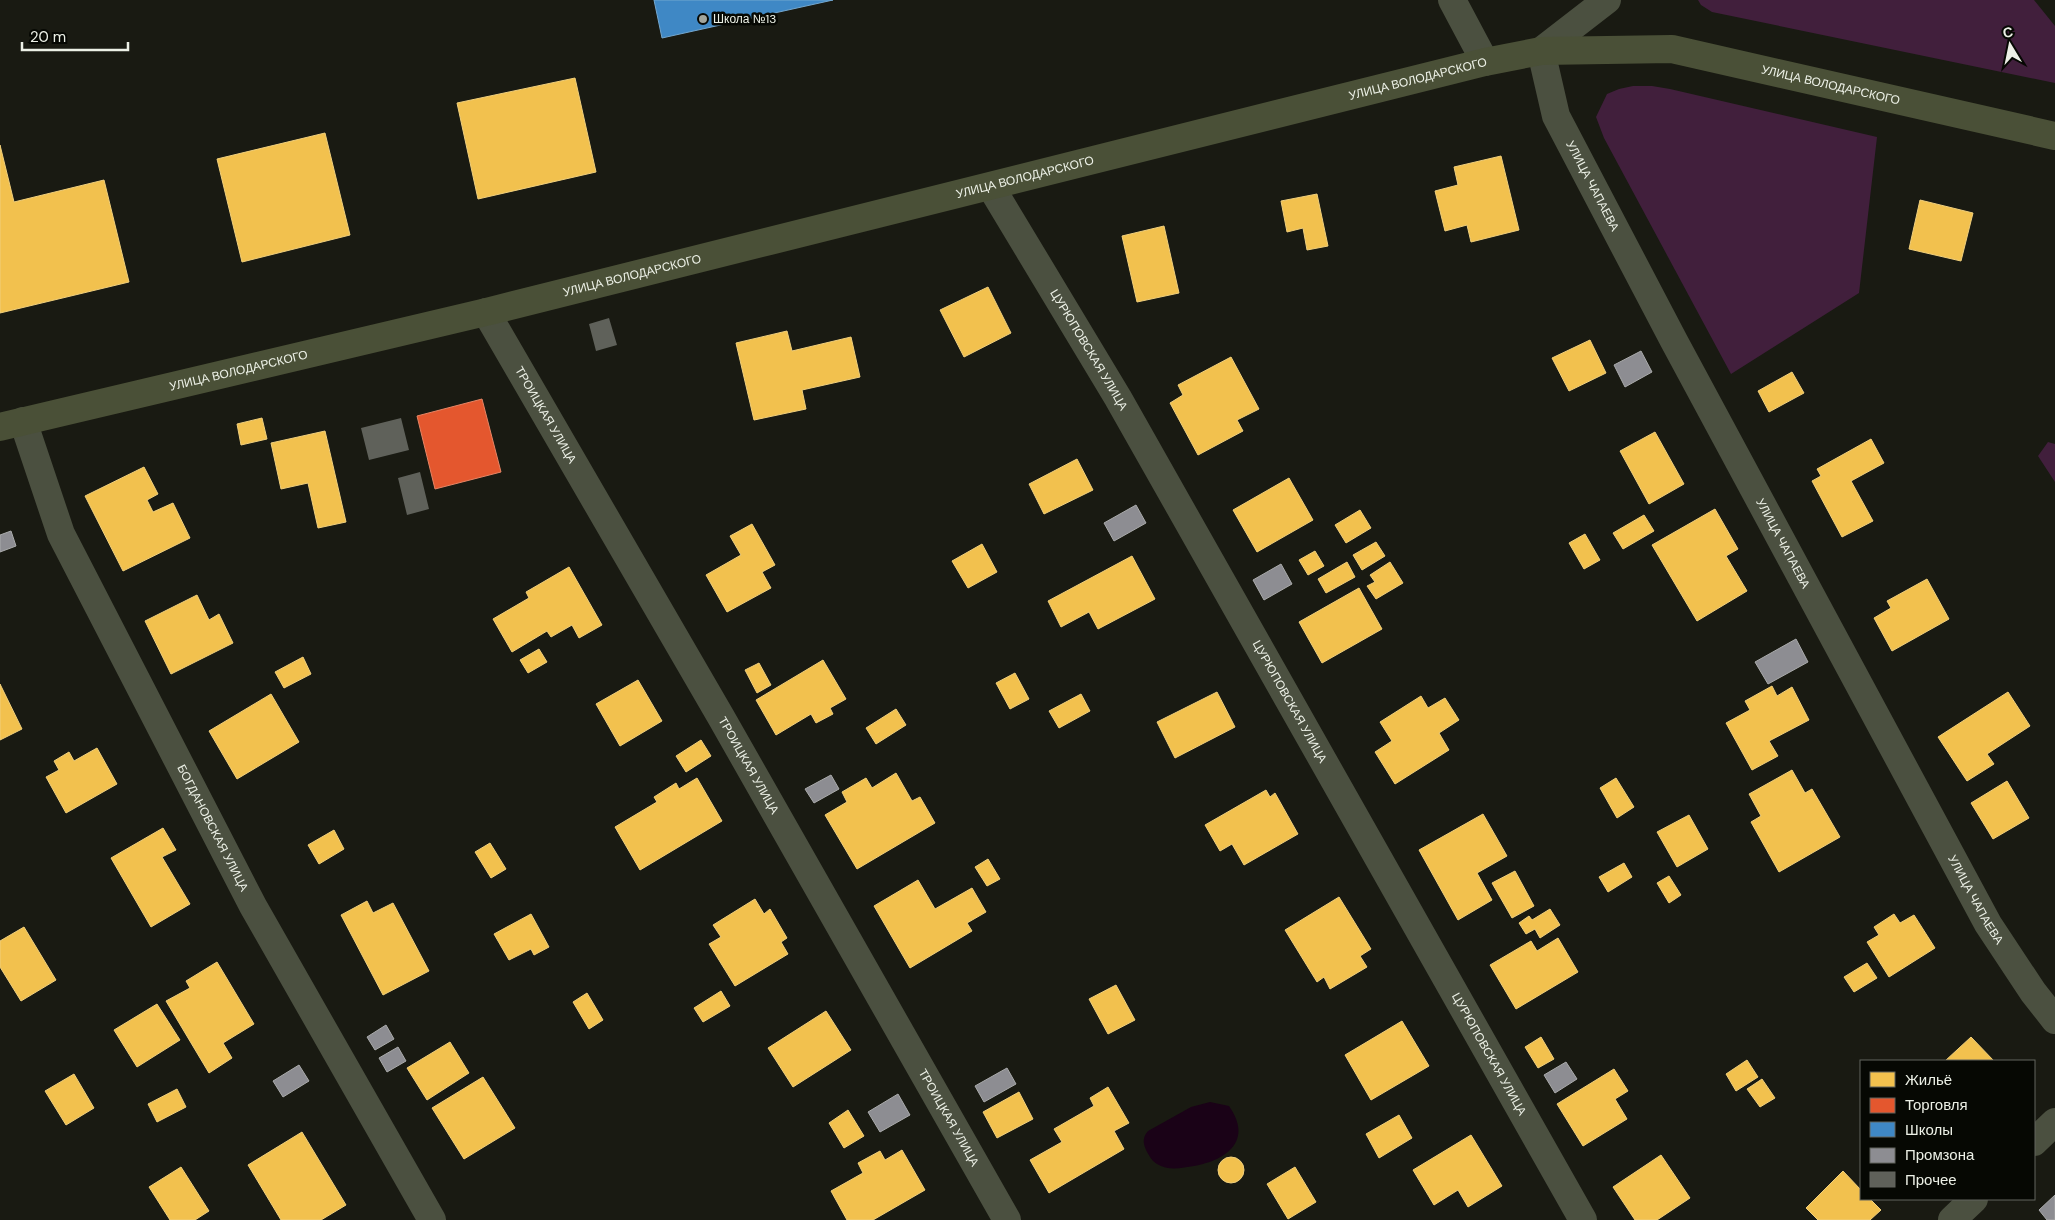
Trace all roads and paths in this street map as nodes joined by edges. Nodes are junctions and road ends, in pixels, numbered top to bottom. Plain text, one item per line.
1 (1452, 0) edge
2 (1607, 0) edge
3 (1541, 51) junction
4 (1485, 62) junction
5 (2055, 136) edge
6 (991, 187) junction
7 (486, 312) junction
8 (12, 424) edge
9 (2055, 1020) edge
10 (2055, 1122) edge
11 (2035, 1141) edge
12 (1973, 1200) edge
13 (432, 1220) edge
14 (1008, 1220) edge
15 (1583, 1220) edge
16 (1952, 1220) edge

1 - 4 street
2 - 3 street
3 - 4 main road, УЛИЦА ВОЛОДАРСКОГО
3 - 5 main road, УЛИЦА ВОЛОДАРСКОГО
3 - 9 street, УЛИЦА ЧАПАЕВА
4 - 6 main road, УЛИЦА ВОЛОДАРСКОГО
6 - 7 main road, УЛИЦА ВОЛОДАРСКОГО
6 - 15 street, ЦУРЮПОВСКАЯ УЛИЦА
7 - 8 main road, УЛИЦА ВОЛОДАРСКОГО
7 - 14 street, ТРОИЦКАЯ УЛИЦА
8 - 13 street, БОГДАНОВСКАЯ УЛИЦА
10 - 11 street
12 - 16 street

